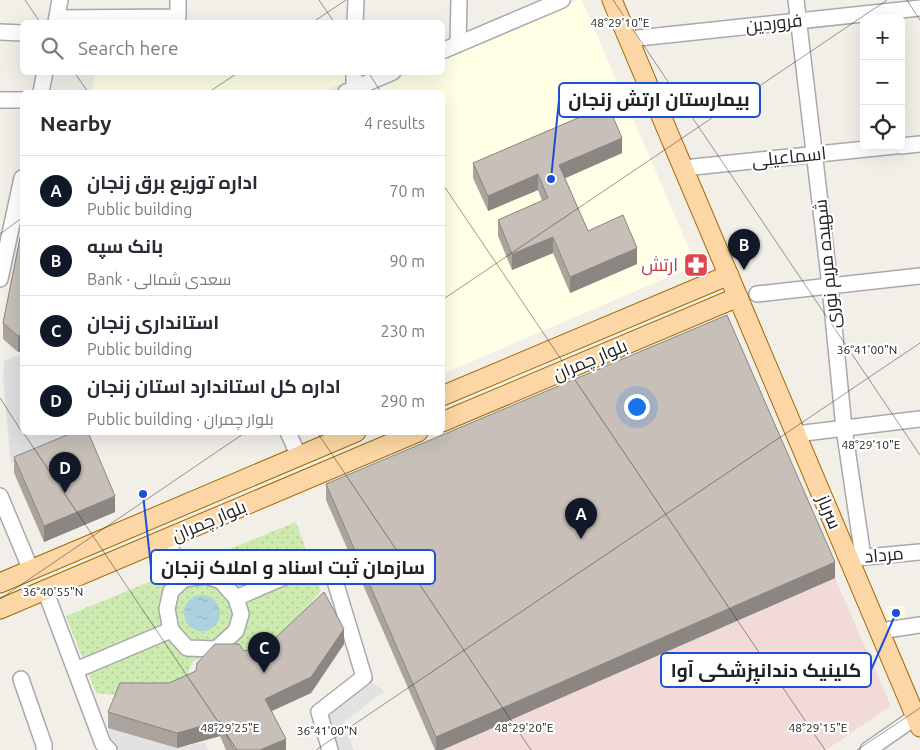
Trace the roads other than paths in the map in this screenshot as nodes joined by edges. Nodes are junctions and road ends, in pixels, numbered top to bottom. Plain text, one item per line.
1 (60, 0) edge
2 (178, 0) edge
3 (356, 0) edge
4 (459, 0) edge
5 (562, 0) edge
6 (612, 0) edge
7 (796, 0) edge
8 (920, 8) edge
9 (56, 20) edge
10 (356, 20) edge
11 (799, 21) junction
12 (0, 32) edge
13 (20, 33) edge
14 (629, 39) junction
15 (458, 44) junction
16 (445, 50) edge
17 (44, 75) edge
18 (353, 75) edge
19 (386, 75) edge
20 (41, 90) edge
21 (350, 90) edge
22 (352, 90) edge
23 (0, 100) edge
24 (20, 100) edge
25 (920, 144) edge
26 (905, 146) edge
27 (860, 150) edge
28 (815, 154) junction
29 (684, 168) junction
30 (20, 196) edge
31 (16, 233) edge
32 (729, 275) junction
33 (920, 276) edge
34 (0, 279) edge
35 (830, 286) junction
36 (685, 294) junction
37 (748, 296) junction
38 (689, 318) junction
39 (445, 395) edge
40 (920, 419) edge
41 (445, 421) edge
42 (844, 428) junction
43 (796, 434) junction
44 (289, 435) edge
45 (349, 435) edge
46 (411, 435) edge
47 (299, 456) junction
48 (308, 479) junction
49 (0, 496) edge
50 (167, 539) junction
51 (920, 552) edge
52 (856, 558) junction
53 (30, 570) junction
54 (184, 579) junction
55 (0, 583) edge
56 (45, 590) junction
57 (236, 598) junction
58 (0, 609) edge
59 (920, 625) edge
60 (171, 630) junction
61 (880, 631) junction
62 (76, 670) junction
63 (21, 680) dead end
64 (919, 719) edge
65 (44, 750) edge
66 (109, 750) edge
67 (330, 750) edge
68 (868, 750) edge

1 - 9 street
2 - 9 street
3 - 10 street
4 - 15 street
5 - 15 street
6 - 14 main road, سرباز
7 - 11 street, شهیده مریم نوری
8 - 11 street, فروردین
11 - 14 street, فروردین
11 - 28 street, شهیده مریم نوری
12 - 13 street
14 - 29 main road, سرباز
15 - 16 street
17 - 20 street
18 - 21 street
19 - 22 street
23 - 24 street
25 - 26 street
27 - 28 street, اسماعیلی
28 - 29 street, اسماعیلی
28 - 35 street, شهیده مریم نوری
29 - 32 main road, سرباز
30 - 31 street
31 - 34 street
32 - 36 main road, بلوار چمران
32 - 37 main road, سرباز
33 - 35 street
35 - 37 street
35 - 42 street, شهیده مریم نوری
36 - 38 main road
36 - 39 main road, بلوار چمران
37 - 38 main road, بلوار چمران
37 - 43 main road, سرباز
38 - 41 main road, بلوار چمران
40 - 42 street
42 - 43 street
42 - 52 street, شهیده مریم نوری
43 - 52 main road, سرباز
44 - 47 street
45 - 47 main road, بلوار چمران
46 - 48 main road, بلوار چمران
47 - 48 main road
47 - 53 main road, بلوار چمران
48 - 50 main road, بلوار چمران
49 - 53 street
50 - 54 street
50 - 56 main road, بلوار چمران
51 - 52 street, مرداد
52 - 61 main road, سرباز
53 - 55 main road, بلوار چمران
54 - 57 street
54 - 60 street
56 - 58 main road, بلوار چمران
56 - 62 street
57 - 60 street
57 - 67 street
59 - 61 street
60 - 62 street
61 - 64 main road, سرباز
62 - 66 street
63 - 65 street
64 - 68 street

